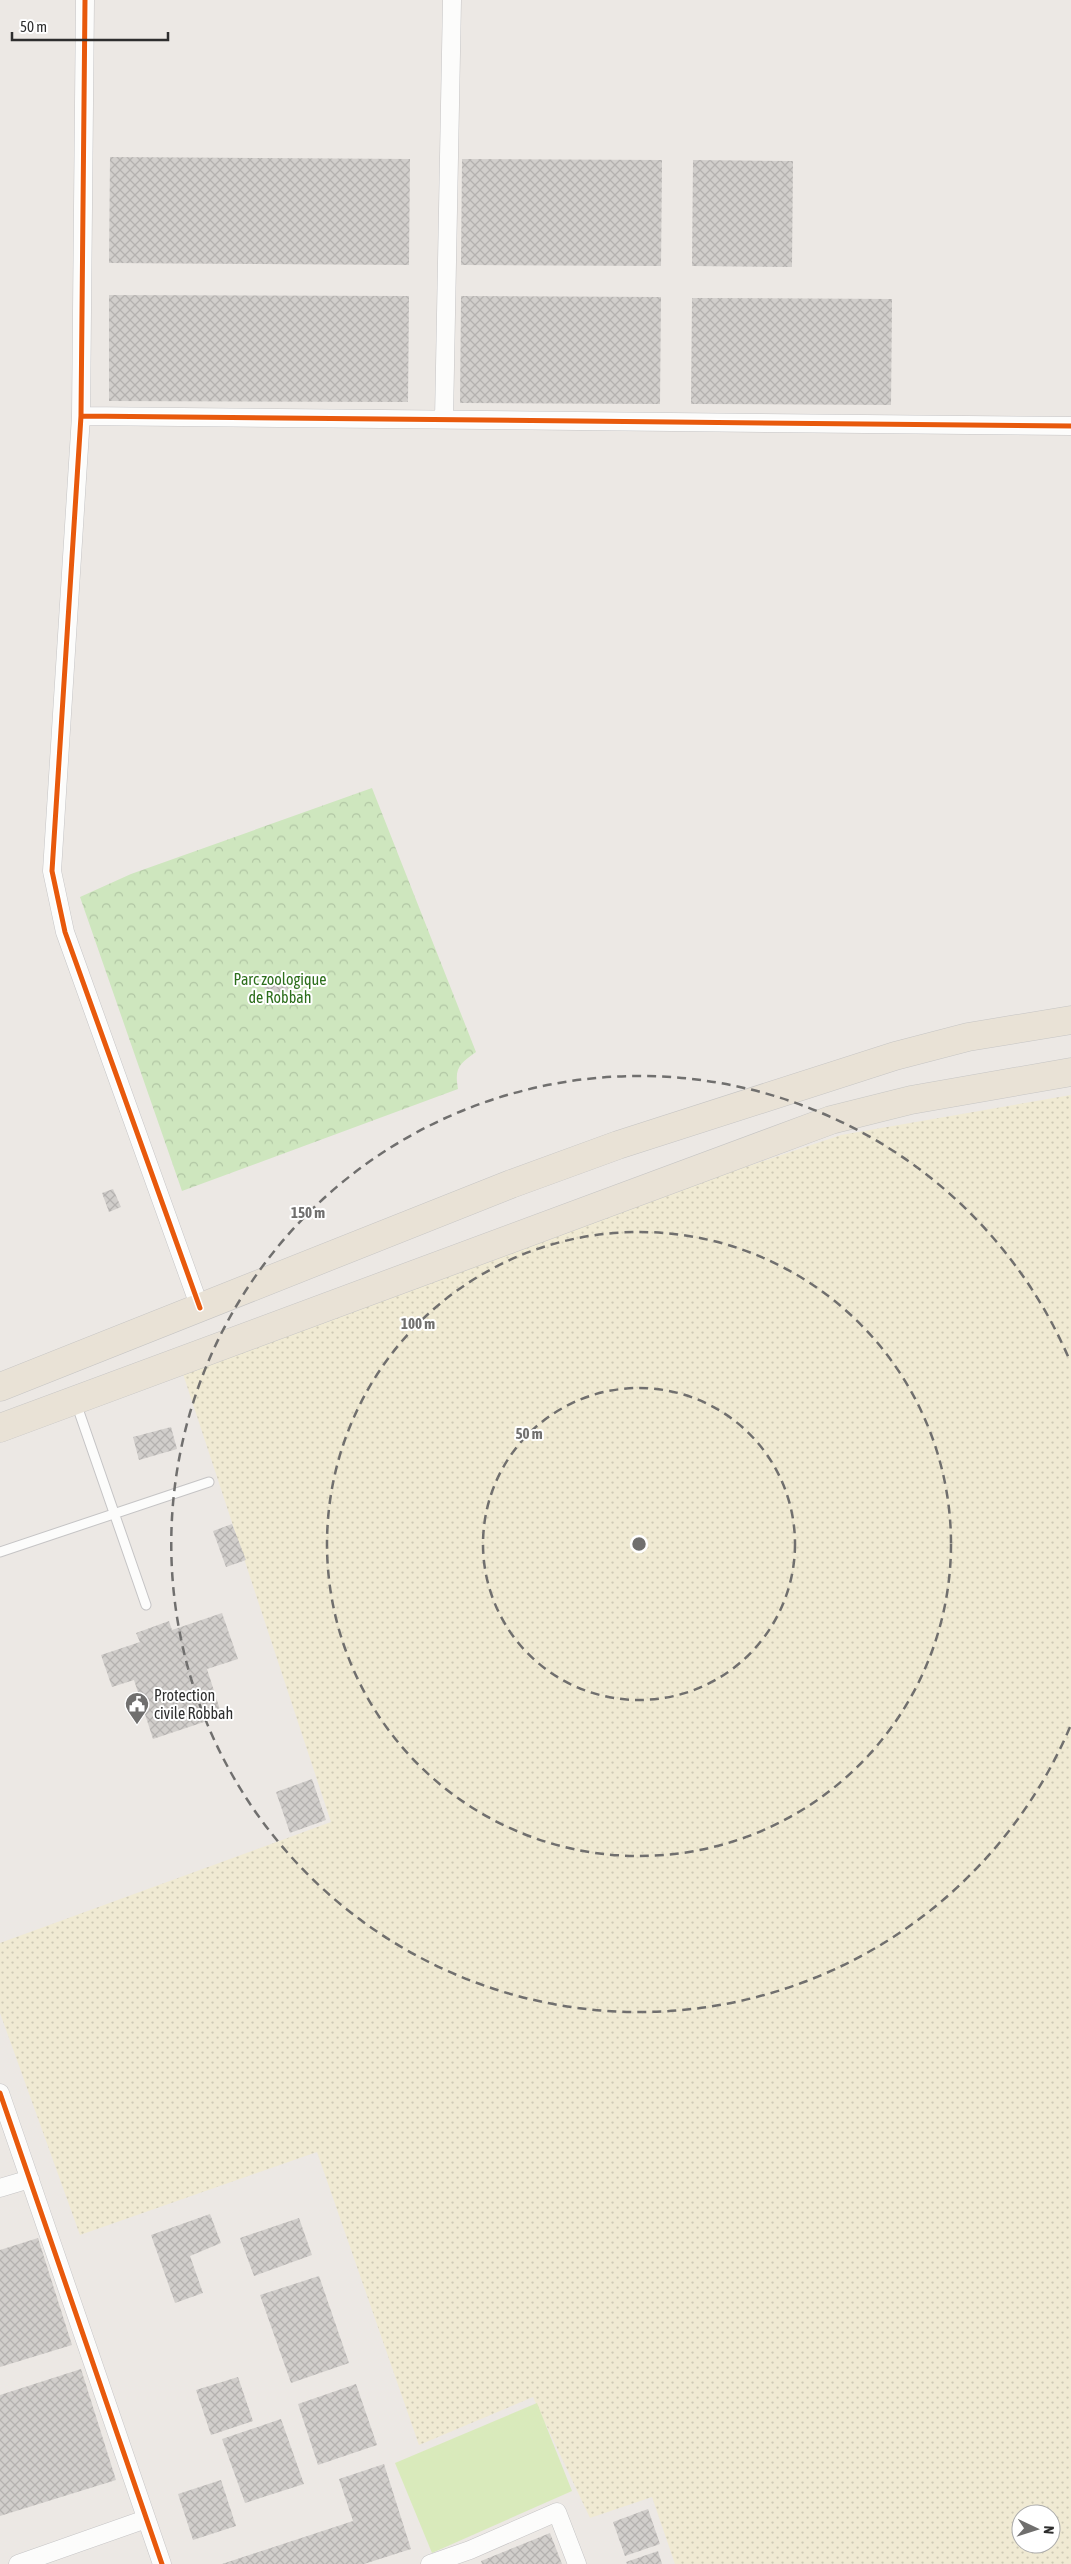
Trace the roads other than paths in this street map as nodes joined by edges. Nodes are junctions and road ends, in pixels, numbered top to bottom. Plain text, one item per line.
1 (85, 0) edge
2 (452, 0) edge
3 (82, 416) junction
4 (444, 419) junction
5 (1071, 426) edge
6 (1071, 1020) edge
7 (1071, 1072) edge
8 (200, 1308) junction
9 (0, 1387) edge
10 (75, 1400) junction
11 (0, 1428) edge
12 (209, 1482) dead end
13 (114, 1513) junction
14 (0, 1552) edge
15 (146, 1605) dead end
16 (0, 2093) edge
17 (30, 2179) junction
18 (0, 2188) edge
19 (146, 2519) junction
20 (472, 2557) edge
21 (18, 2564) edge
22 (162, 2564) edge
23 (430, 2564) edge
24 (577, 2564) edge

1 - 3 street
2 - 4 street
3 - 4 street
3 - 8 street
4 - 5 street
6 - 8 highway
7 - 10 highway
8 - 9 highway
10 - 11 highway
10 - 13 lane
12 - 13 lane
13 - 14 lane
13 - 15 lane
16 - 17 street
17 - 18 street
17 - 19 street
19 - 21 street
19 - 22 street
20 - 23 street
20 - 24 street

